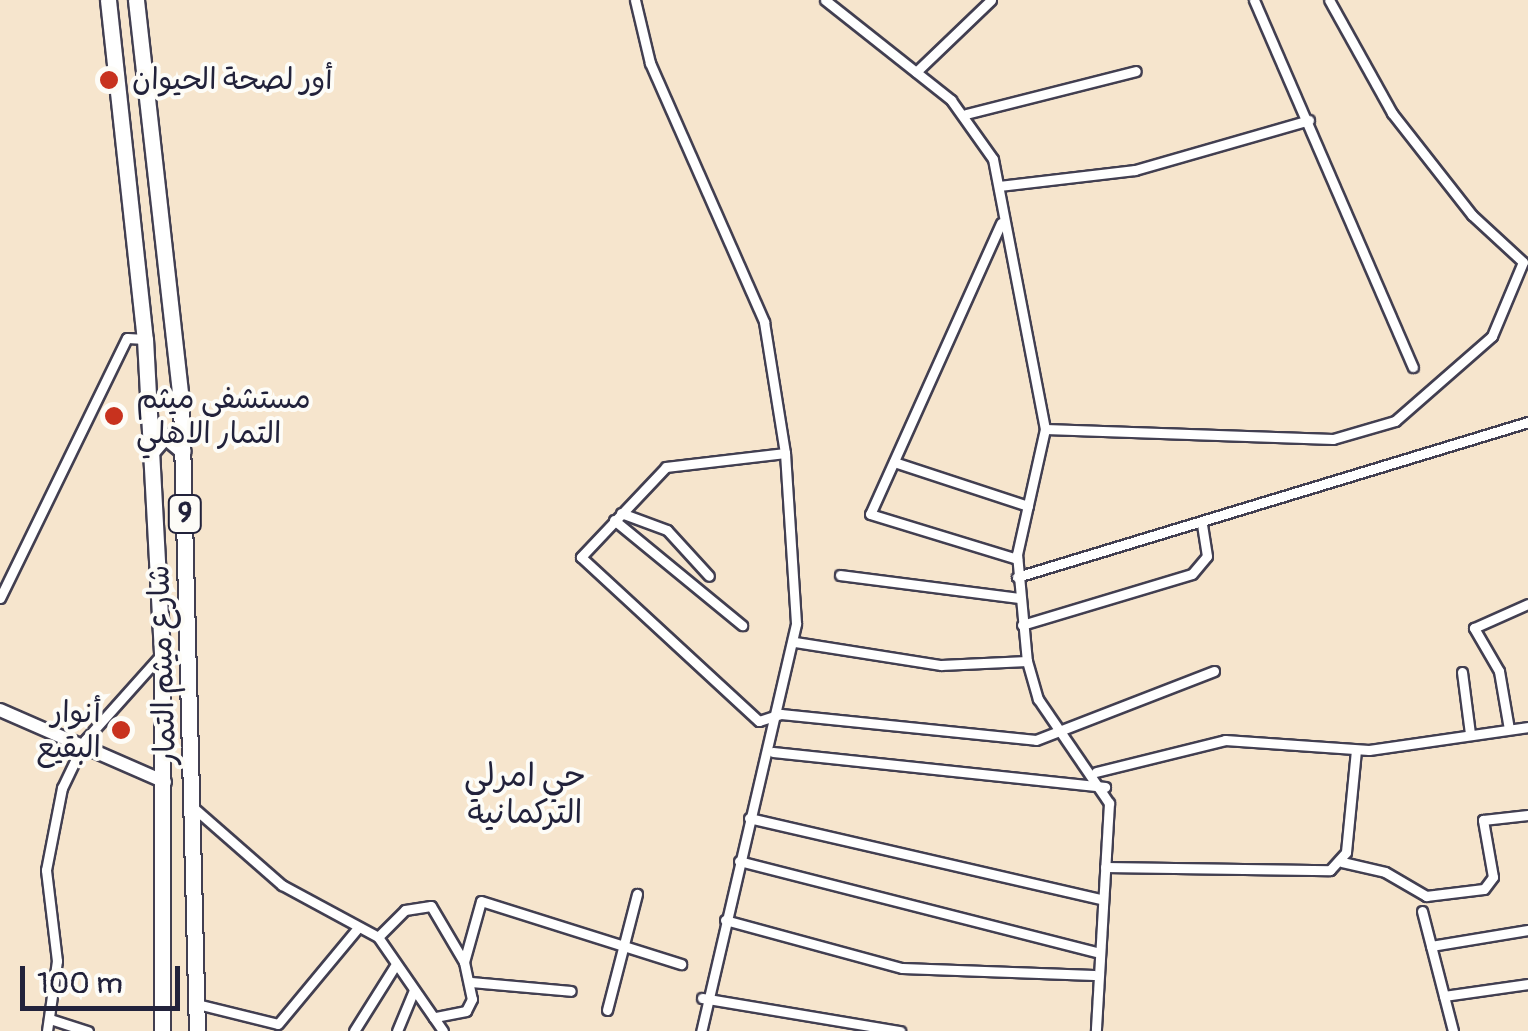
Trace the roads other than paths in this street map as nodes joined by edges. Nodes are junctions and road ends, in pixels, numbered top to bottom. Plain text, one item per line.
1 (108, 0) edge
2 (136, 0) edge
3 (635, 0) edge
4 (826, 0) edge
5 (991, 0) edge
6 (1254, 0) edge
7 (1329, 0) edge
8 (916, 72) junction
9 (1136, 72) dead end
10 (966, 114) junction
11 (1309, 120) junction
12 (999, 186) junction
13 (1003, 220) junction
14 (145, 339) junction
15 (1413, 368) dead end
16 (181, 400) junction
17 (147, 402) junction
18 (1528, 422) edge
19 (1045, 429) junction
20 (183, 452) junction
21 (785, 453) junction
22 (150, 455) junction
23 (894, 462) junction
24 (1028, 506) junction
25 (618, 516) junction
26 (1202, 526) junction
27 (1017, 559) junction
28 (840, 575) dead end
29 (709, 576) dead end
30 (1017, 577) junction
31 (0, 598) edge
32 (1019, 598) junction
33 (1528, 604) edge
34 (742, 625) dead end
35 (1022, 625) junction
36 (795, 642) junction
37 (162, 654) junction
38 (1027, 661) junction
39 (1214, 670) dead end
40 (1462, 672) dead end
41 (0, 710) edge
42 (781, 714) junction
43 (1528, 727) edge
44 (1509, 729) junction
45 (1062, 734) junction
46 (1470, 734) junction
47 (85, 740) junction
48 (1356, 750) junction
49 (773, 752) junction
50 (1096, 772) junction
51 (165, 782) junction
52 (1104, 786) junction
53 (194, 808) junction
54 (1528, 815) edge
55 (749, 818) junction
56 (739, 861) junction
57 (1342, 862) junction
58 (166, 864) junction
59 (1105, 867) junction
60 (194, 868) junction
61 (636, 894) dead end
62 (1100, 899) junction
63 (167, 906) junction
64 (196, 906) junction
65 (1422, 911) dead end
66 (725, 920) junction
67 (356, 929) junction
68 (1528, 930) edge
69 (378, 937) junction
70 (618, 944) junction
71 (1431, 946) junction
72 (1096, 952) junction
73 (464, 962) junction
74 (396, 964) junction
75 (681, 964) dead end
76 (1094, 975) junction
77 (471, 982) junction
78 (1528, 984) edge
79 (414, 990) junction
80 (572, 992) dead end
81 (1444, 996) junction
82 (702, 998) junction
83 (197, 1004) junction
84 (607, 1010) dead end
85 (434, 1018) junction
86 (50, 1019) junction
87 (48, 1031) edge
88 (88, 1031) edge
89 (162, 1031) edge
90 (196, 1031) edge
91 (354, 1031) edge
92 (397, 1031) edge
93 (443, 1031) edge
94 (701, 1031) edge
95 (900, 1031) edge
96 (1096, 1031) edge
97 (1453, 1031) edge

1 - 14 highway, شارع ميثم التمار / 9
2 - 16 highway, شارع ميثم التمار / 9
3 - 21 street
4 - 8 street
5 - 8 street
6 - 11 street
7 - 19 street
8 - 10 street
9 - 10 street
10 - 12 street
11 - 12 street
11 - 15 street
12 - 13 street
13 - 19 street
13 - 23 street
14 - 17 highway, شارع ميثم التمار / 9
14 - 31 street
16 - 17 highway
16 - 20 highway, شارع ميثم التمار / 9
17 - 22 highway, شارع ميثم التمار / 9
18 - 26 street
19 - 24 street
20 - 22 highway
20 - 53 highway, شارع ميثم التمار / 9
21 - 25 street
21 - 36 street
22 - 37 highway, شارع ميثم التمار / 9
23 - 24 street
23 - 27 street
24 - 27 street
25 - 29 street
25 - 34 street
25 - 42 street
26 - 30 street
26 - 35 street
27 - 30 street
28 - 32 street
30 - 32 street
32 - 35 street
33 - 44 street
35 - 38 street
36 - 38 street
36 - 42 street
37 - 47 street
37 - 51 highway, شارع ميثم التمار / 9
38 - 45 street
39 - 45 street
40 - 46 street
41 - 47 street
42 - 45 street
42 - 49 street
43 - 44 street
44 - 46 street
45 - 50 street
46 - 48 street
47 - 51 street
47 - 86 street
48 - 50 street
48 - 57 street
49 - 52 street
49 - 55 street
50 - 52 street
51 - 58 highway, شارع ميثم التمار / 9
52 - 59 street
53 - 60 highway, شارع ميثم التمار / 9
53 - 67 street
54 - 57 street
55 - 56 street
55 - 62 street
56 - 66 street
56 - 72 street
57 - 59 street
58 - 60 highway
58 - 63 highway, شارع ميثم التمار / 9
59 - 62 street
60 - 64 highway, شارع ميثم التمار / 9
61 - 70 street
62 - 72 street
63 - 64 highway
63 - 89 highway, شارع ميثم التمار / 9
64 - 83 highway, شارع ميثم التمار / 9
65 - 71 street
66 - 76 street
66 - 82 street
67 - 69 street
67 - 83 street
68 - 71 street
69 - 73 street
69 - 74 street
70 - 73 street
70 - 75 street
70 - 84 street
71 - 81 street
72 - 76 street
73 - 77 street
74 - 79 street
74 - 91 street
76 - 96 street
77 - 80 street
77 - 85 street
78 - 81 street
79 - 85 street
79 - 92 street
81 - 97 street
82 - 94 street
82 - 95 street
83 - 90 highway, شارع ميثم التمار / 9
85 - 93 street
86 - 87 street
86 - 88 street

